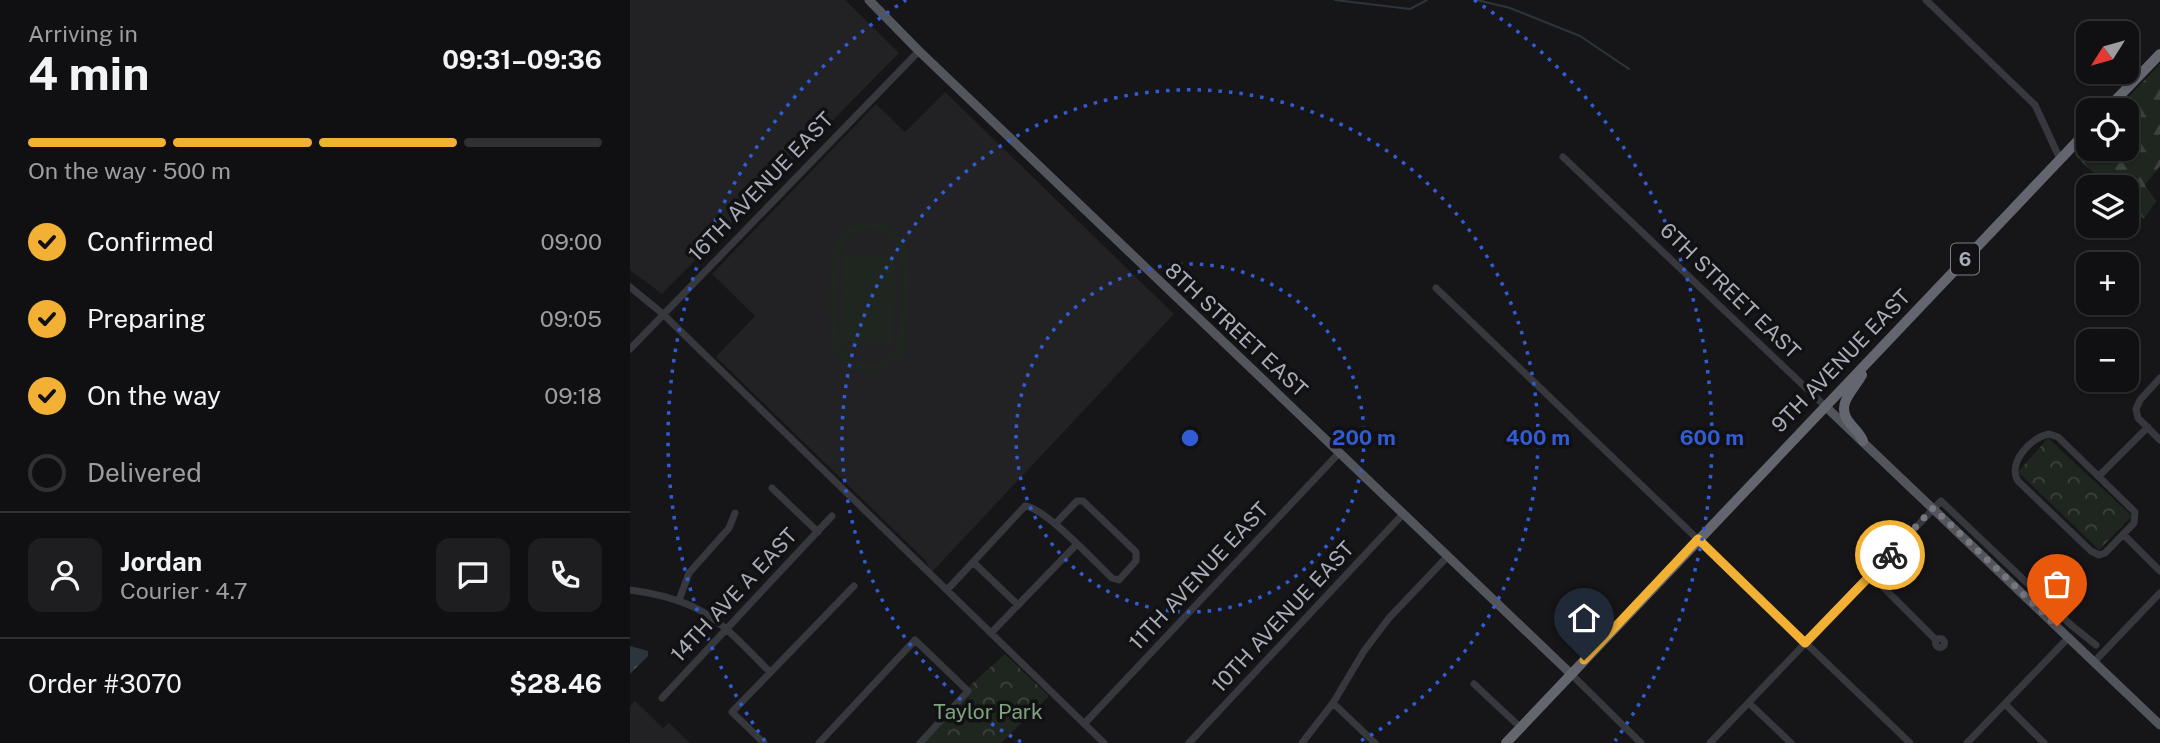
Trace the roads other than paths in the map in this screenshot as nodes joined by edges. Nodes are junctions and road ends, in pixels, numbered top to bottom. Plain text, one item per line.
1 (869, 0) edge
2 (1926, 0) edge
3 (919, 51) junction
4 (2160, 54) edge
5 (2118, 98) edge
6 (2076, 142) edge
7 (1563, 157) dead end
8 (2060, 159) junction
9 (630, 287) edge
10 (1436, 288) dead end
11 (663, 314) junction
12 (630, 349) edge
13 (1870, 360) junction
14 (2160, 378) edge
15 (1825, 406) junction
16 (2148, 427) junction
17 (2160, 440) edge
18 (1863, 441) junction
19 (1340, 452) junction
20 (2099, 476) junction
21 (772, 488) dead end
22 (1933, 508) junction
23 (735, 513) dead end
24 (1403, 514) junction
25 (832, 516) dead end
26 (1055, 524) junction
27 (818, 532) junction
28 (2124, 535) junction
29 (1698, 539) junction
30 (1076, 545) junction
31 (1447, 557) junction
32 (973, 562) junction
33 (2160, 570) edge
34 (1871, 575) junction
35 (854, 586) dead end
36 (630, 590) edge
37 (947, 590) junction
38 (2160, 593) edge
39 (679, 600) junction
40 (1017, 604) junction
41 (727, 630) junction
42 (991, 633) junction
43 (2069, 638) junction
44 (1936, 640) dead end
45 (1805, 643) junction
46 (2096, 645) dead end
47 (2094, 662) junction
48 (769, 672) junction
49 (1571, 674) junction
50 (1475, 684) dead end
51 (662, 698) dead end
52 (1333, 703) junction
53 (1749, 703) junction
54 (2005, 704) junction
55 (1084, 724) junction
56 (2160, 725) edge
57 (1520, 727) junction
58 (764, 743) edge
59 (819, 743) edge
60 (920, 743) edge
61 (1104, 743) edge
62 (1189, 743) edge
63 (1302, 743) edge
64 (1375, 743) edge
65 (1506, 743) edge
66 (1641, 743) edge
67 (1710, 743) edge
68 (1791, 743) edge
69 (1910, 743) edge
70 (1967, 743) edge
71 (2044, 743) edge

1 - 3 main road, 8TH STREET EAST
2 - 8 street
3 - 11 street, 16TH AVENUE EAST
3 - 19 main road, 8TH STREET EAST
4 - 5 highway
6 - 8 highway, 6
7 - 15 street, 6TH STREET EAST
8 - 13 highway, 9TH AVENUE EAST / 6
9 - 11 street
10 - 29 street
11 - 12 street, 16TH AVENUE EAST
11 - 37 street
13 - 15 highway, 9TH AVENUE EAST / 6
13 - 18 highway
14 - 16 street
15 - 18 main road, 6TH STREET EAST
15 - 29 highway, 9TH AVENUE EAST / 6
16 - 17 street
16 - 20 street
18 - 22 main road, 6TH STREET EAST
19 - 24 main road, 8TH STREET EAST
19 - 55 street, 11TH AVENUE EAST
20 - 28 street
20 - 28 street
21 - 27 street
22 - 34 street
22 - 43 main road, 6TH STREET EAST
22 - 46 street, 6TH STREET EAST
23 - 39 street
24 - 31 main road, 8TH STREET EAST
24 - 62 street, 10TH AVENUE EAST
25 - 27 street, 14TH AVE A EAST
26 - 30 street
26 - 30 street
26 - 32 street
27 - 41 street, 14TH AVE A EAST
28 - 33 street
29 - 45 street
29 - 49 highway, 9TH AVENUE EAST / 6
30 - 40 street
31 - 49 main road, 8TH STREET EAST
31 - 52 street
32 - 37 street
32 - 40 street
34 - 44 street
34 - 45 street
35 - 48 street
36 - 39 street
37 - 42 street
38 - 47 street
39 - 41 street
40 - 42 street
41 - 48 street
41 - 51 street, 14TH AVE A EAST
42 - 55 street
43 - 47 main road, 6TH STREET EAST
43 - 54 street
45 - 53 street
45 - 69 street
47 - 56 main road, 6TH STREET EAST
48 - 58 street
49 - 57 highway, 9TH AVENUE EAST / 6
49 - 66 street, 8TH STREET EAST
50 - 57 street
52 - 63 street
52 - 64 street
53 - 67 street
53 - 68 street
54 - 70 street
54 - 71 street
55 - 61 street
57 - 65 highway, 9TH AVENUE EAST / 6
59 - 60 street

